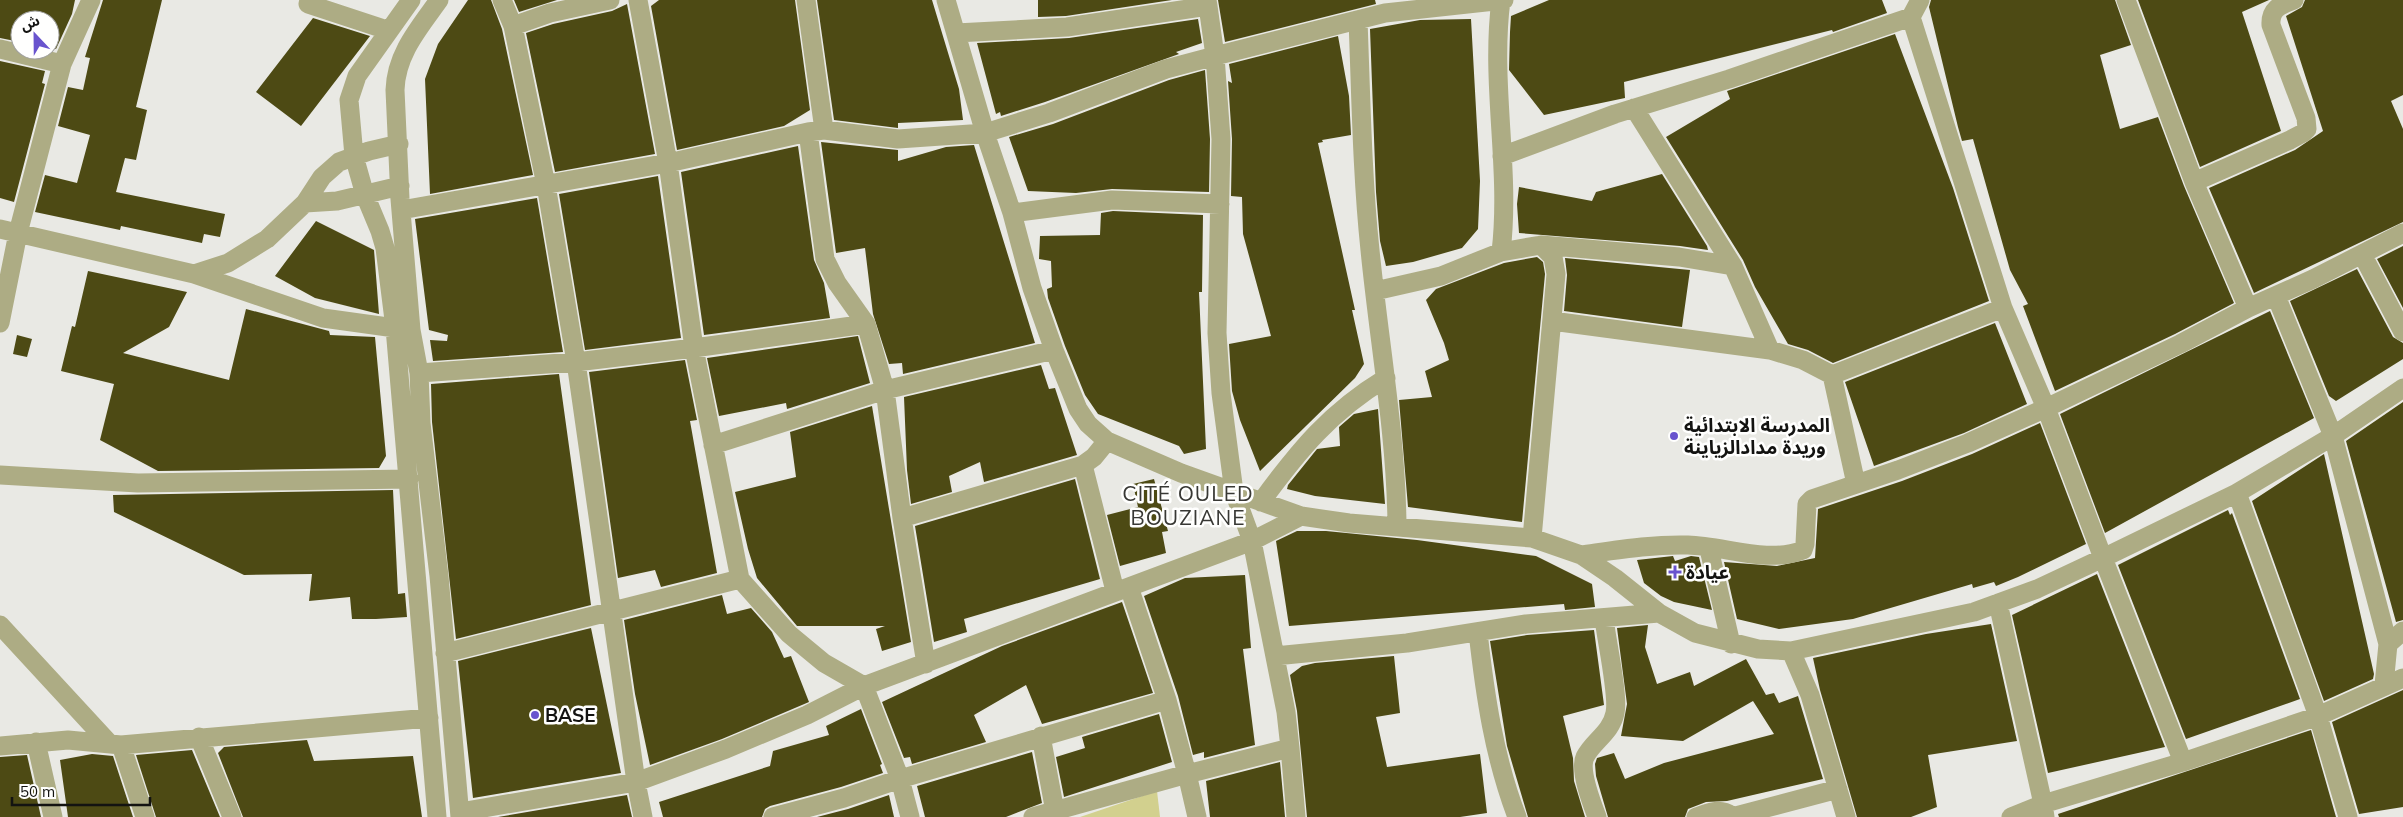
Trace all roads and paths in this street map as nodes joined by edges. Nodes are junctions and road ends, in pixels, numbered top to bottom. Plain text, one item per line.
1 (91, 0) edge
2 (411, 0) edge
3 (439, 0) edge
4 (502, 0) edge
5 (610, 0) edge
6 (638, 0) edge
7 (806, 0) edge
8 (946, 0) edge
9 (1920, 0) edge
10 (2126, 0) edge
11 (2294, 0) edge
12 (303, 1) edge
13 (1502, 1) edge
14 (1208, 3) edge
15 (1384, 7) edge
16 (1911, 17) junction
17 (1358, 20) junction
18 (513, 26) junction
19 (387, 30) junction
20 (956, 33) junction
21 (0, 50) edge
22 (1215, 56) junction
23 (62, 64) junction
24 (1634, 108) junction
25 (816, 131) junction
26 (985, 132) junction
27 (399, 144) junction
28 (354, 156) junction
29 (1502, 156) junction
30 (668, 163) junction
31 (2194, 182) junction
32 (546, 185) junction
33 (400, 186) junction
34 (365, 195) junction
35 (305, 202) junction
36 (1220, 204) junction
37 (401, 210) junction
38 (1012, 213) junction
39 (9, 231) edge
40 (2403, 233) edge
41 (1541, 245) junction
42 (1501, 252) junction
43 (2362, 254) junction
44 (1733, 266) junction
45 (194, 274) junction
46 (1375, 291) junction
47 (2276, 296) junction
48 (2004, 308) junction
49 (2248, 308) junction
50 (1552, 321) junction
51 (0, 323) edge
52 (866, 324) junction
53 (395, 328) junction
54 (2403, 332) edge
55 (694, 348) junction
56 (1054, 350) junction
57 (1770, 350) junction
58 (576, 362) junction
59 (420, 373) junction
60 (1832, 375) junction
61 (1386, 378) junction
62 (2403, 388) edge
63 (885, 390) junction
64 (2046, 408) junction
65 (2333, 436) junction
66 (1107, 441) junction
67 (713, 445) junction
68 (1083, 465) junction
69 (0, 475) edge
70 (409, 479) junction
71 (1856, 484) junction
72 (1234, 492) junction
73 (2236, 493) junction
74 (1261, 502) junction
75 (1301, 516) junction
76 (902, 518) junction
77 (1397, 526) junction
78 (1532, 538) junction
79 (1252, 541) junction
80 (1708, 549) junction
81 (1581, 555) junction
82 (2103, 558) junction
83 (740, 579) junction
84 (1122, 589) junction
85 (1998, 603) junction
86 (612, 610) junction
87 (1659, 613) junction
88 (1604, 618) junction
89 (0, 625) edge
90 (2403, 631) edge
91 (1478, 632) junction
92 (1731, 644) junction
93 (2388, 644) junction
94 (1791, 651) junction
95 (445, 653) junction
96 (1275, 656) junction
97 (926, 664) junction
98 (2403, 678) edge
99 (2384, 685) junction
100 (864, 686) junction
101 (1167, 700) junction
102 (2318, 716) junction
103 (429, 718) junction
104 (1041, 736) junction
105 (199, 737) junction
106 (36, 742) junction
107 (114, 744) junction
108 (0, 746) edge
109 (1290, 748) junction
110 (2183, 762) junction
111 (1186, 774) junction
112 (900, 778) junction
113 (636, 782) junction
114 (1838, 789) junction
115 (2044, 811) edge
116 (1056, 813) edge
117 (460, 814) edge
118 (1515, 816) edge
119 (53, 817) edge
120 (145, 817) edge
121 (232, 817) edge
122 (437, 817) edge
123 (643, 817) edge
124 (774, 817) edge
125 (910, 817) edge
126 (1033, 817) edge
127 (1197, 817) edge
128 (1296, 817) edge
129 (1597, 817) edge
130 (1696, 817) edge
131 (1732, 817) edge
132 (1846, 817) edge
133 (2011, 817) edge
134 (2348, 817) edge

1 - 23 street
2 - 19 street
3 - 27 street
4 - 18 street
5 - 18 street
6 - 30 street
7 - 25 street
8 - 20 street
9 - 16 street
10 - 31 street
11 - 31 street
12 - 19 street
13 - 15 street
13 - 29 street
14 - 20 street
14 - 22 street
15 - 17 street
16 - 24 street
16 - 48 street
17 - 22 street
17 - 46 street
18 - 32 street
19 - 28 street
20 - 26 street
21 - 23 street
22 - 26 street
22 - 36 street
23 - 39 street
24 - 29 street
24 - 44 street
25 - 26 street
25 - 30 street
25 - 52 street
26 - 38 street
27 - 28 street
27 - 33 street
28 - 34 street
28 - 35 street
29 - 42 street
30 - 32 street
30 - 55 street
31 - 49 street
32 - 37 street
32 - 58 street
33 - 34 street
33 - 37 street
34 - 35 street
34 - 53 street
35 - 45 street
36 - 38 street
36 - 72 street
37 - 59 street
38 - 56 street
39 - 45 street
39 - 51 street
40 - 43 street
41 - 42 street
41 - 44 street
41 - 50 street
42 - 46 street
43 - 47 street
43 - 54 street
44 - 57 street
45 - 53 street
46 - 61 street
47 - 49 street
47 - 65 street
48 - 60 street
48 - 64 street
49 - 64 street
50 - 57 street
50 - 78 street
52 - 55 street
52 - 63 street
53 - 70 street
55 - 58 street
55 - 67 street
56 - 63 street
56 - 66 street
57 - 60 street
58 - 59 street
58 - 86 street
59 - 95 street
60 - 71 street
61 - 74 street
61 - 77 street
62 - 65 street
63 - 67 street
63 - 76 street
64 - 71 street
64 - 82 street
65 - 73 street
65 - 93 street
66 - 68 street
66 - 72 street
67 - 83 street
68 - 76 street
68 - 84 street
69 - 70 street
70 - 103 street
71 - 80 street
72 - 74 street
72 - 79 street
73 - 82 street
73 - 102 street
74 - 75 street
75 - 77 street
75 - 79 street
76 - 97 street
77 - 78 street
78 - 81 street
79 - 84 street
79 - 96 street
80 - 81 street
80 - 92 street
81 - 87 street
82 - 85 street
82 - 110 street
83 - 86 street
83 - 100 street
84 - 97 street
84 - 101 street
85 - 94 street
85 - 115 street
86 - 95 street
86 - 113 street
87 - 88 street
87 - 92 street
88 - 91 street
88 - 129 street
89 - 107 street
90 - 93 street
91 - 96 street
91 - 118 street
92 - 94 street
93 - 99 street
94 - 114 street
95 - 117 street
96 - 109 street
97 - 100 street
98 - 99 street
99 - 102 street
100 - 112 street
100 - 113 street
101 - 104 street
101 - 111 street
102 - 110 street
102 - 134 street
103 - 105 street
103 - 122 street
104 - 112 street
104 - 116 street
105 - 107 street
105 - 121 street
106 - 107 street
106 - 108 street
106 - 119 street
107 - 120 street
109 - 111 street
109 - 128 street
110 - 115 street
111 - 116 street
111 - 127 street
112 - 124 street
112 - 125 street
113 - 117 street
113 - 123 street
114 - 131 street
114 - 132 street
115 - 133 street
116 - 126 street
130 - 131 street

